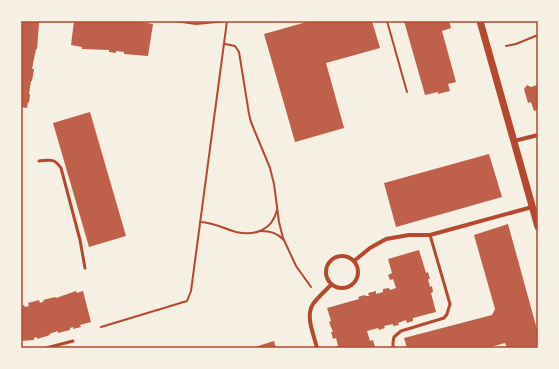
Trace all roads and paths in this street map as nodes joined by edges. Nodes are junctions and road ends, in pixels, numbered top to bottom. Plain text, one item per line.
1 (174, 21) edge
2 (387, 21) edge
3 (480, 21) edge
4 (538, 35) edge
5 (224, 44) junction
6 (506, 46) dead end
7 (407, 92) dead end
8 (538, 134) edge
9 (514, 141) junction
10 (39, 161) dead end
11 (532, 207) junction
12 (278, 208) junction
13 (200, 222) junction
14 (538, 227) edge
15 (260, 231) junction
16 (430, 234) junction
17 (285, 241) junction
18 (354, 261) junction
19 (85, 268) dead end
20 (331, 285) junction
21 (311, 287) dead end
22 (101, 327) dead end
23 (73, 341) dead end
24 (46, 348) edge
25 (317, 348) edge
26 (393, 348) edge

1 - 5 path
2 - 7 path
3 - 9 street
4 - 6 path
5 - 12 path
5 - 13 path
8 - 9 street
9 - 11 street
10 - 19 lane
11 - 14 street
11 - 16 street
12 - 15 path
12 - 17 path
13 - 15 path
13 - 22 path
15 - 17 path
16 - 18 street
16 - 26 lane
17 - 21 path
18 - 20 street
18 - 20 street
20 - 25 street
23 - 24 lane

